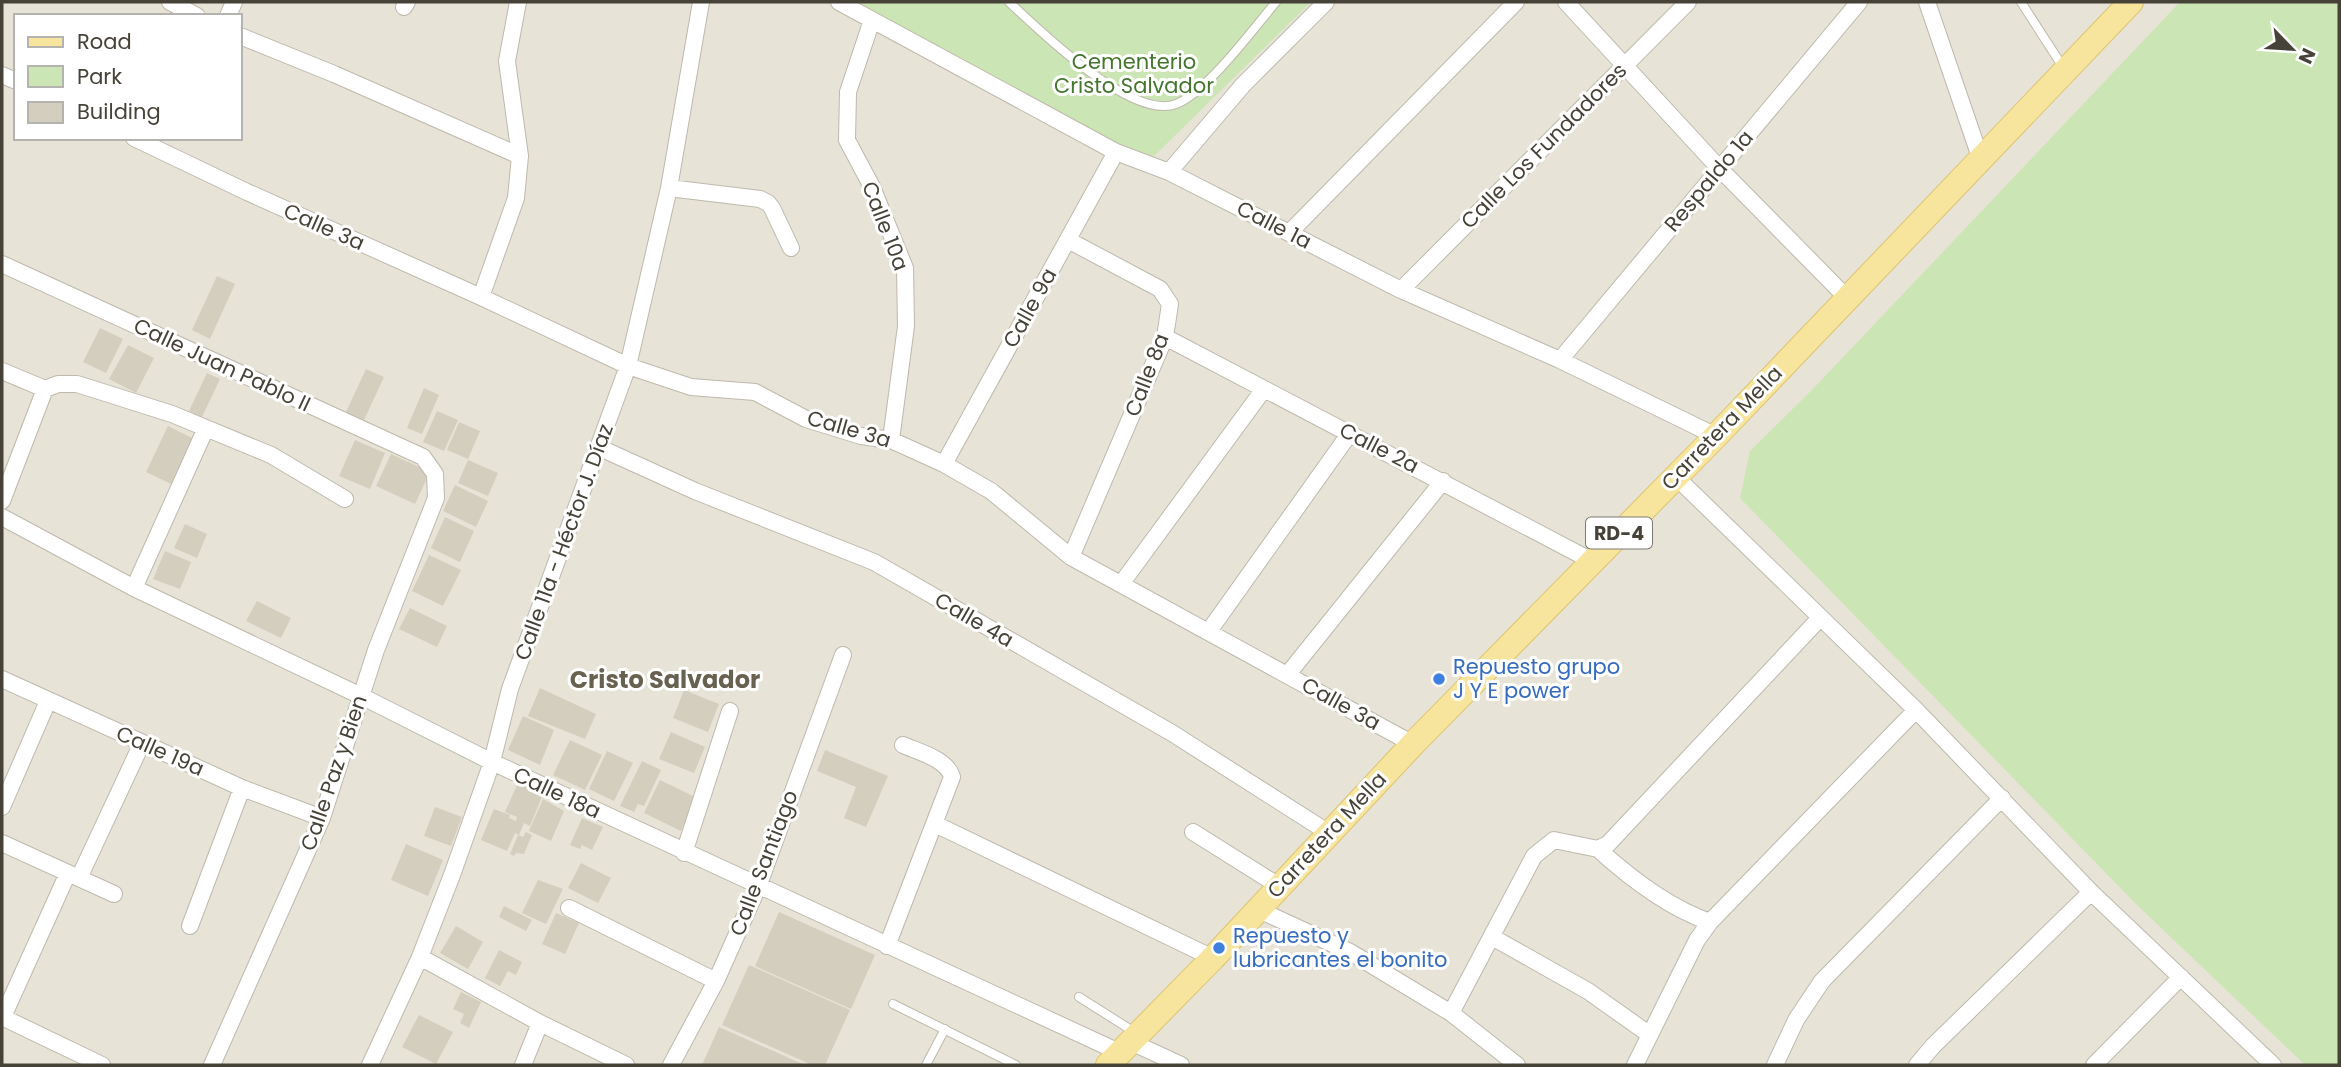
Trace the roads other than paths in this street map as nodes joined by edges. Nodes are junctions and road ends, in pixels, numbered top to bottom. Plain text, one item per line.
1 (170, 2) edge
2 (518, 2) edge
3 (701, 2) edge
4 (839, 2) edge
5 (1009, 2) edge
6 (1276, 2) edge
7 (1326, 2) edge
8 (1516, 2) edge
9 (1566, 2) edge
10 (1688, 2) edge
11 (1859, 2) edge
12 (1927, 2) edge
13 (2021, 2) edge
14 (2131, 2) edge
15 (193, 14) edge
16 (872, 20) junction
17 (242, 37) edge
18 (1624, 65) junction
19 (2065, 69) junction
20 (138, 140) edge
21 (1116, 152) junction
22 (520, 156) junction
23 (1980, 157) junction
24 (1720, 169) junction
25 (1169, 172) junction
26 (669, 188) junction
27 (1290, 232) junction
28 (1068, 240) junction
29 (791, 248) dead end
30 (2, 264) edge
31 (1401, 290) junction
32 (481, 297) junction
33 (1847, 298) junction
34 (1165, 337) junction
35 (1560, 360) junction
36 (628, 366) junction
37 (2, 371) edge
38 (1264, 388) junction
39 (45, 389) junction
40 (206, 428) junction
41 (1350, 433) junction
42 (1716, 436) junction
43 (891, 440) junction
44 (598, 447) junction
45 (944, 464) junction
46 (435, 474) joint
47 (1675, 476) junction
48 (1443, 481) junction
49 (345, 499) dead end
50 (2, 500) edge
51 (2, 517) edge
52 (1072, 558) junction
53 (1592, 561) junction
54 (1121, 584) junction
55 (134, 588) junction
56 (1820, 618) junction
57 (1209, 631) junction
58 (843, 655) dead end
59 (1288, 674) junction
60 (2, 679) edge
61 (360, 696) junction
62 (48, 701) junction
63 (1916, 710) junction
64 (730, 711) dead end
65 (142, 743) junction
66 (1413, 744) junction
67 (903, 745) dead end
68 (492, 762) junction
69 (242, 788) junction
70 (2002, 798) junction
71 (2, 807) edge
72 (321, 818) junction
73 (935, 824) junction
74 (1193, 832) dead end
75 (1329, 833) junction
76 (2, 843) edge
77 (1598, 849) junction
78 (684, 853) junction
79 (74, 875) junction
80 (1279, 886) junction
81 (758, 887) junction
82 (2091, 892) junction
83 (114, 894) dead end
84 (569, 908) dead end
85 (1257, 909) junction
86 (1710, 922) junction
87 (190, 926) dead end
88 (1492, 937) junction
89 (887, 946) junction
90 (420, 957) junction
91 (1213, 958) junction
92 (2181, 977) junction
93 (716, 981) junction
94 (1079, 997) dead end
95 (893, 1004) dead end
96 (1451, 1013) junction
97 (2, 1018) edge
98 (540, 1023) junction
99 (945, 1030) junction
100 (1650, 1035) junction
101 (1125, 1049) edge
102 (999, 1061) edge
103 (102, 1065) edge
104 (212, 1065) edge
105 (370, 1065) edge
106 (523, 1065) edge
107 (625, 1065) edge
108 (671, 1065) edge
109 (926, 1065) edge
110 (1016, 1065) edge
111 (1181, 1065) edge
112 (1517, 1065) edge
113 (1635, 1065) edge
114 (1774, 1065) edge
115 (1917, 1065) edge
116 (2094, 1065) edge
117 (2273, 1065) edge

1 - 15 street
2 - 22 street
3 - 26 street, Calle 11a - Héctor J. Díaz
4 - 16 street, Calle 1a
5 - 6 lane
7 - 25 street
8 - 27 street
9 - 18 street
10 - 18 street, Calle Los Fundadores
11 - 24 street, Respaldo 1a
12 - 23 street
13 - 19 lane
14 - 19 main road, Carretera Mella / RD-4
16 - 21 street, Calle 1a
16 - 43 street, Calle 10a
17 - 22 street
18 - 24 street
18 - 31 street, Calle Los Fundadores
19 - 23 main road, Carretera Mella / RD-4
20 - 32 street, Calle 3a
21 - 25 street, Calle 1a
21 - 28 street, Calle 9a
22 - 32 street
23 - 33 main road, Carretera Mella / RD-4
24 - 33 street
24 - 35 street, Respaldo 1a
25 - 27 street, Calle 1a
26 - 29 street
26 - 36 street, Calle 11a - Héctor J. Díaz
27 - 31 street, Calle 1a
28 - 34 street, Calle 8a
28 - 45 street, Calle 9a
30 - 46 street, Calle Juan Pablo II
31 - 35 street, Calle 1a
32 - 36 street, Calle 3a
33 - 42 main road, Carretera Mella / RD-4
34 - 38 street, Calle 2a
34 - 52 street, Calle 8a
35 - 42 street, Calle 1a
36 - 43 street, Calle 3a
36 - 44 street, Calle 11a - Héctor J. Díaz
37 - 39 street
38 - 41 street, Calle 2a
38 - 54 street
39 - 40 street
39 - 50 street
40 - 49 street
40 - 55 street
41 - 48 street, Calle 2a
41 - 57 street
42 - 47 main road, Carretera Mella / RD-4
43 - 45 street, Calle 3a
44 - 68 street, Calle 11a - Héctor J. Díaz
44 - 75 street, Calle 4a
45 - 52 street, Calle 3a
46 - 61 street, Calle Paz y Bien
47 - 53 main road, Carretera Mella / RD-4
47 - 56 street
48 - 53 street, Calle 2a
48 - 59 street
51 - 55 street, Calle 18a
52 - 54 street, Calle 3a
53 - 66 main road, Carretera Mella / RD-4
54 - 57 street, Calle 3a
55 - 61 street, Calle 18a
56 - 63 street
56 - 77 street
57 - 59 street, Calle 3a
58 - 81 street, Calle Santiago
59 - 66 street, Calle 3a
60 - 62 street, Calle 19a
61 - 68 street, Calle 18a
61 - 72 street, Calle Paz y Bien
62 - 65 street, Calle 19a
62 - 71 street
63 - 70 street
63 - 86 street
64 - 78 street
65 - 69 street, Calle 19a
65 - 79 street
66 - 75 main road, Carretera Mella / RD-4
67 - 73 street
68 - 78 street, Calle 18a
68 - 90 street, Calle 11a - Héctor J. Díaz
69 - 72 street, Calle 19a
69 - 87 street
70 - 82 street
70 - 114 street
72 - 104 street, Calle Paz y Bien
73 - 89 street
73 - 91 street
74 - 80 street
75 - 80 main road, Carretera Mella / RD-4
76 - 79 street
77 - 86 street
77 - 88 street
78 - 81 street, Calle 18a
79 - 83 street
79 - 97 street
80 - 85 main road, Carretera Mella / RD-4
81 - 89 street, Calle 18a
81 - 93 street, Calle Santiago
82 - 92 street
82 - 115 street
84 - 93 street
85 - 91 main road, Carretera Mella / RD-4
85 - 96 street
86 - 100 street
88 - 96 street
88 - 100 street
89 - 101 street, Calle 18a
90 - 98 street
90 - 105 street, Calle 11a - Héctor J. Díaz
91 - 101 main road, Carretera Mella / RD-4
92 - 116 street
92 - 117 street
93 - 108 street, Calle Santiago
94 - 101 lane
95 - 99 lane
96 - 112 street
97 - 103 street
98 - 106 street
98 - 107 street
99 - 102 lane
99 - 109 lane
100 - 113 street
101 - 111 street, Calle 18a
102 - 110 lane

